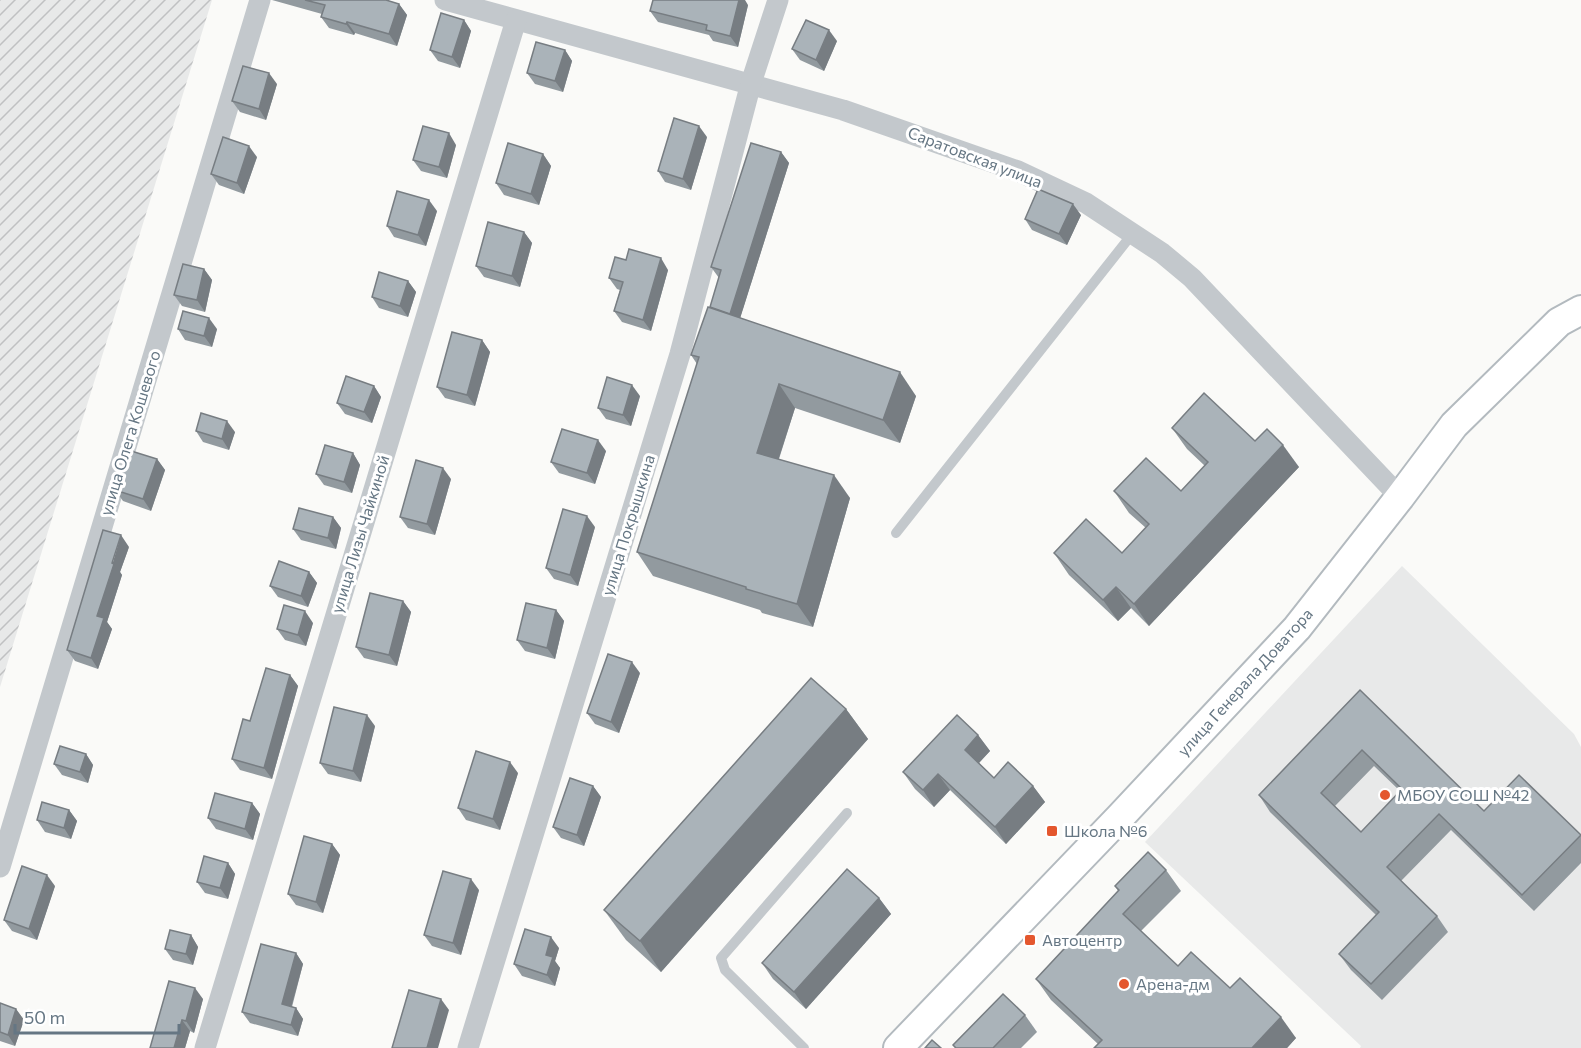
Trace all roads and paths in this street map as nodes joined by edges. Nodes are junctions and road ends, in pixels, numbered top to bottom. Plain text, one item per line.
1 (260, 0) edge
2 (445, 0) edge
3 (778, 0) edge
4 (516, 20) junction
5 (751, 83) junction
6 (1134, 233) junction
7 (1581, 310) edge
8 (1400, 497) junction
9 (896, 533) dead end
10 (847, 813) dead end
11 (0, 867) edge
12 (205, 1048) edge
13 (468, 1048) edge
14 (804, 1048) edge
15 (898, 1048) edge

1 - 11 street, улица Олега Кошевого
2 - 4 street, Саратовская улица
3 - 5 street, улица Покрышкина
4 - 5 street, Саратовская улица
4 - 12 street, улица Лизы Чайкиной
5 - 6 street, Саратовская улица
5 - 13 street, улица Покрышкина
6 - 8 street, Саратовская улица
6 - 9 lane
7 - 8 street, улица Генерала Доватора
8 - 15 street, улица Генерала Доватора
10 - 14 lane

